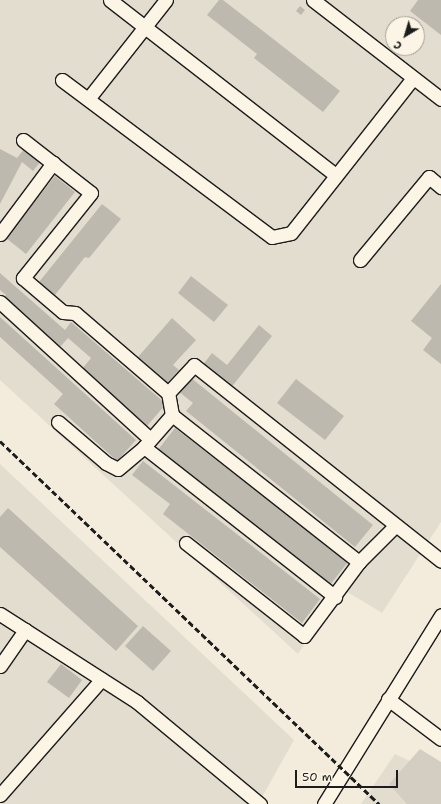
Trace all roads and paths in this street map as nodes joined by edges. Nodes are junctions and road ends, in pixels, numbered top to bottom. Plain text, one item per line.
1 (110, 0) edge
2 (166, 0) edge
3 (313, 0) edge
4 (145, 28) junction
5 (413, 78) junction
6 (62, 80) dead end
7 (88, 99) junction
8 (441, 99) edge
9 (23, 140) dead end
10 (53, 163) junction
11 (336, 175) junction
12 (441, 187) edge
13 (0, 234) edge
14 (360, 260) dead end
15 (0, 302) edge
16 (168, 393) junction
17 (172, 415) junction
18 (58, 422) dead end
19 (147, 443) junction
20 (396, 525) junction
21 (186, 542) dead end
22 (441, 560) edge
23 (358, 562) junction
24 (335, 597) junction
25 (0, 614) edge
26 (441, 616) edge
27 (25, 630) junction
28 (0, 666) edge
29 (102, 680) junction
30 (388, 700) junction
31 (441, 739) edge
32 (0, 795) edge
33 (260, 804) edge
34 (324, 804) edge

1 - 4 street
2 - 4 street
3 - 5 street
4 - 7 street
4 - 11 street
5 - 8 street
5 - 11 street
6 - 7 street
7 - 11 street
9 - 10 street
10 - 13 street
10 - 16 street
12 - 14 street
15 - 19 street
16 - 17 street
16 - 20 street
17 - 19 street
17 - 23 street
18 - 19 street
19 - 24 street
20 - 22 street
20 - 23 street
21 - 24 street
23 - 24 street
25 - 27 street
26 - 30 street
27 - 28 street
27 - 29 street
29 - 32 street
29 - 33 street
30 - 31 street
30 - 34 street

